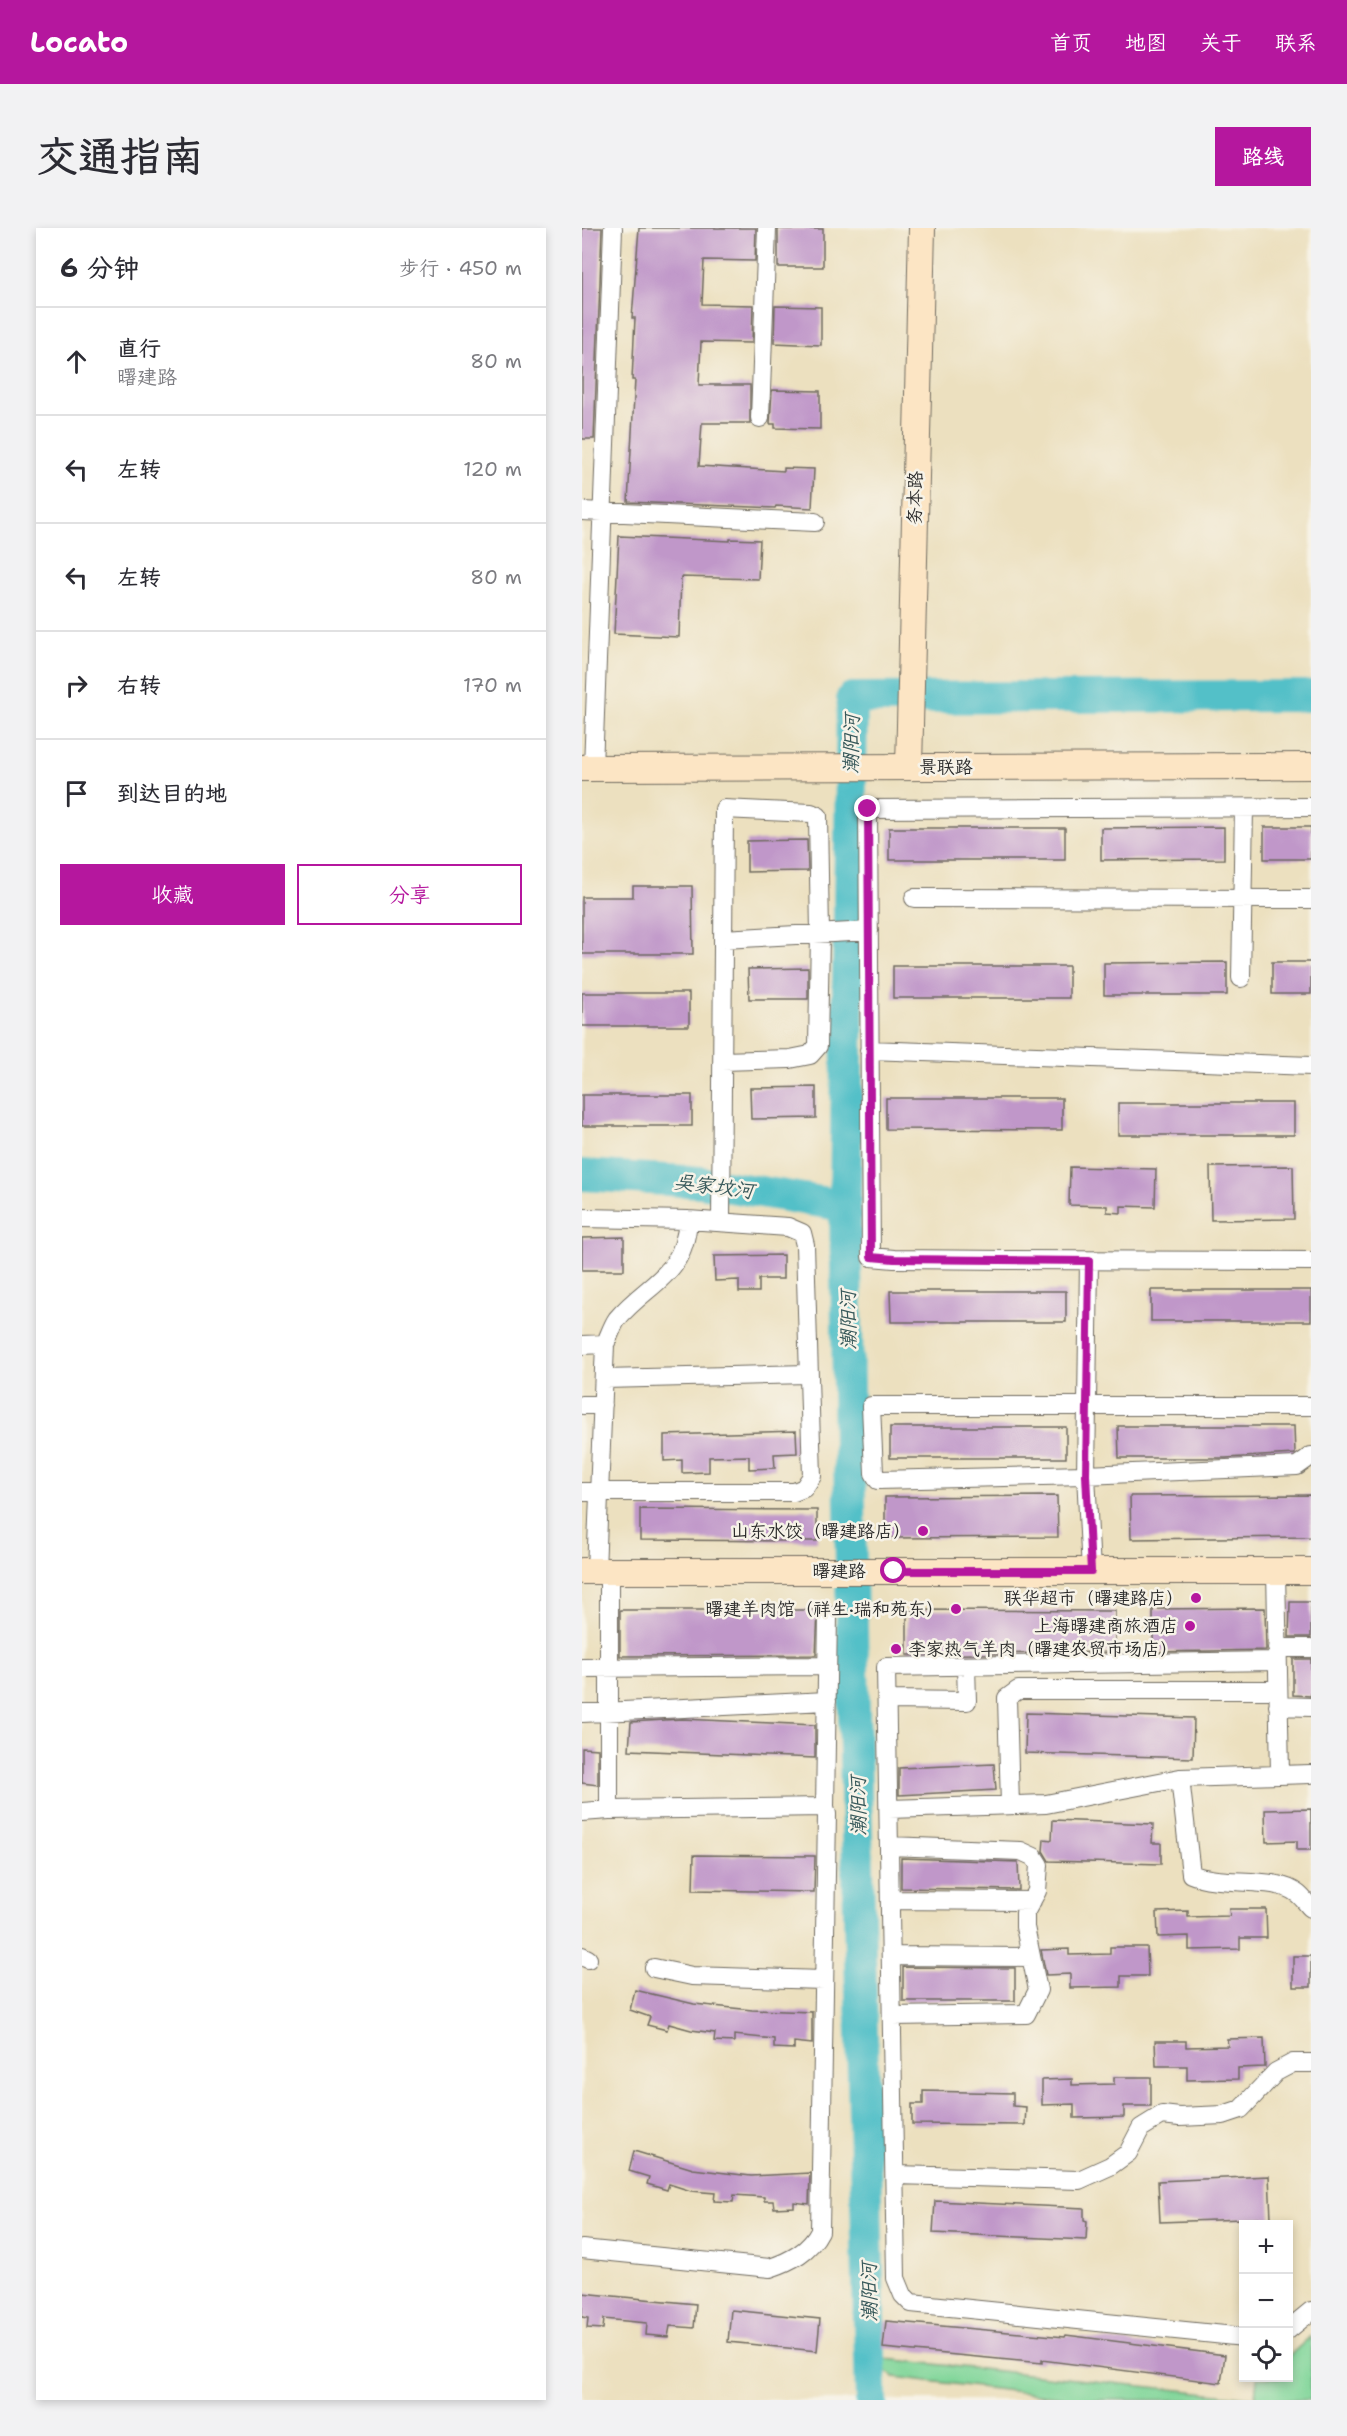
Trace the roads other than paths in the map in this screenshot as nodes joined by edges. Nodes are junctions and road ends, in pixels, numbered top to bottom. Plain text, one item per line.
1 (613, 228) edge
2 (766, 228) edge
3 (922, 228) edge
4 (760, 418) dead end
5 (582, 511) edge
6 (603, 512) junction
7 (815, 522) dead end
8 (1311, 766) edge
9 (909, 767) junction
10 (588, 768) edge
11 (1311, 807) edge
12 (1244, 808) junction
13 (914, 898) dead end
14 (1242, 899) junction
15 (1311, 899) edge
16 (869, 931) junction
17 (822, 933) junction
18 (723, 939) junction
19 (1241, 978) dead end
20 (869, 1050) junction
21 (723, 1061) junction
22 (1311, 1066) edge
23 (582, 1218) edge
24 (688, 1220) junction
25 (721, 1222) junction
26 (1089, 1261) junction
27 (1311, 1261) edge
28 (605, 1344) junction
29 (582, 1345) edge
30 (809, 1374) junction
31 (604, 1379) junction
32 (582, 1405) edge
33 (603, 1405) junction
34 (1311, 1406) edge
35 (1087, 1407) junction
36 (1311, 1456) edge
37 (1086, 1475) junction
38 (590, 1492) edge
39 (595, 1571) edge
40 (1091, 1571) junction
41 (1276, 1571) junction
42 (1311, 1571) edge
43 (828, 1615) dead end
44 (1311, 1648) edge
45 (1277, 1654) junction
46 (827, 1666) junction
47 (966, 1666) junction
48 (582, 1668) edge
49 (609, 1668) junction
50 (1278, 1698) junction
51 (887, 1700) junction
52 (827, 1701) junction
53 (1311, 1707) edge
54 (609, 1712) junction
55 (582, 1713) edge
56 (1280, 1774) junction
57 (1311, 1774) edge
58 (1180, 1778) junction
59 (1010, 1805) junction
60 (825, 1807) junction
61 (889, 1809) junction
62 (609, 1810) junction
63 (582, 1812) edge
64 (889, 1846) junction
65 (890, 1900) junction
66 (1032, 1901) junction
67 (1311, 1908) edge
68 (891, 1956) junction
69 (1031, 1957) junction
70 (654, 1968) dead end
71 (824, 1980) junction
72 (892, 2016) junction
73 (1311, 2063) edge
74 (895, 2175) junction
75 (582, 2249) edge
76 (1311, 2311) edge
77 (1290, 2328) edge
78 (1239, 2336) edge

1 - 6 street
2 - 4 street
3 - 9 street, 务本路
5 - 6 street
6 - 7 street
6 - 10 street
8 - 9 street, 景联路
9 - 10 street, 景联路
11 - 12 street
12 - 14 street
12 - 16 street
13 - 14 street
14 - 15 street
14 - 19 street
16 - 17 street
16 - 20 street
17 - 18 street
17 - 18 street
17 - 21 street
18 - 21 street
20 - 22 street
20 - 26 street
21 - 25 street
23 - 24 street
24 - 25 street
24 - 28 street
25 - 30 street
26 - 27 street
26 - 35 street
28 - 29 street
28 - 31 street
30 - 31 street
30 - 38 street
31 - 33 street
32 - 33 street
33 - 38 street
34 - 35 street
35 - 37 street
35 - 37 street
36 - 37 street
37 - 40 street
38 - 39 street
39 - 40 street, 曙建路
39 - 49 street
40 - 41 street, 曙建路
41 - 42 street, 曙建路
41 - 45 street
43 - 46 street
44 - 45 street
45 - 47 street
45 - 50 street
46 - 49 street
46 - 52 street
47 - 51 street
47 - 51 street
48 - 49 street
49 - 54 street
50 - 53 street
50 - 56 street
50 - 59 street
51 - 61 street
52 - 54 street
52 - 60 street
54 - 55 street
54 - 62 street
56 - 57 street
56 - 58 street
58 - 59 street
58 - 67 street
59 - 61 street
60 - 62 street
60 - 71 street
61 - 64 street
62 - 63 street
64 - 65 street
64 - 66 street
65 - 66 street
65 - 68 street
66 - 69 street
68 - 69 street
68 - 72 street
69 - 72 street
70 - 71 street
71 - 75 street
72 - 74 street
73 - 74 street
74 - 78 street
76 - 77 street

